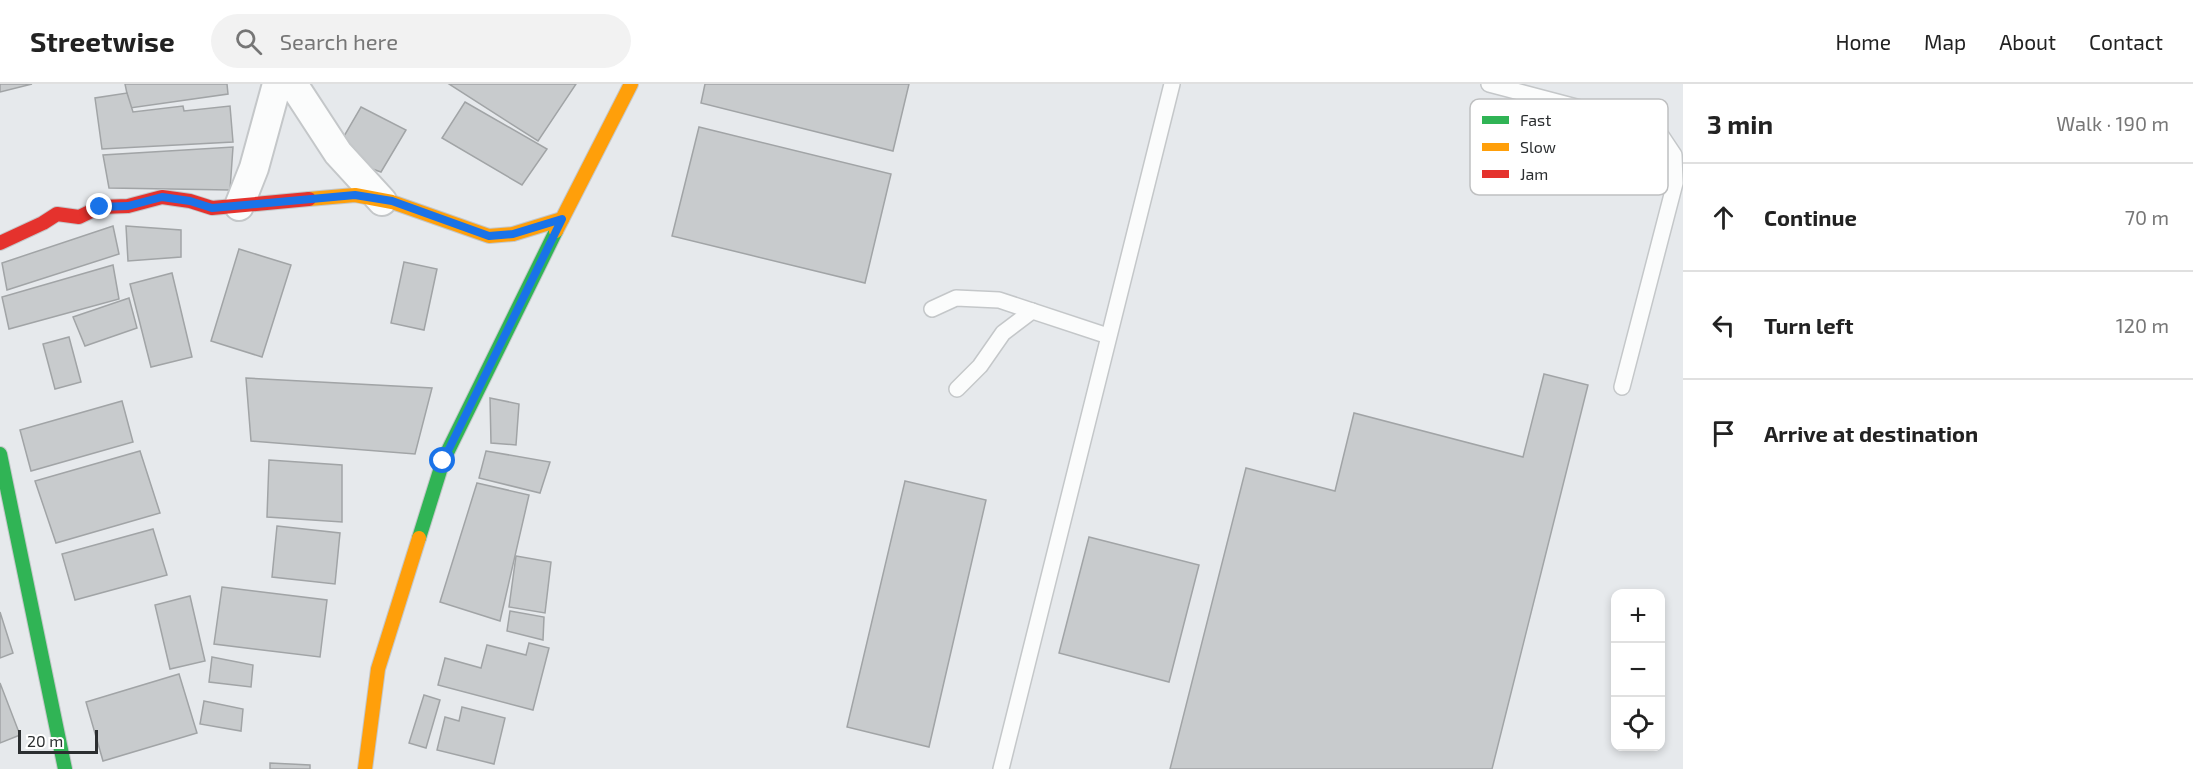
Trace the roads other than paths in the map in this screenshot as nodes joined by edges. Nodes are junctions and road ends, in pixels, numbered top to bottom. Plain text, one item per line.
1 (277, 84) edge
2 (294, 84) edge
3 (631, 84) edge
4 (1172, 84) edge
5 (1489, 84) edge
6 (1546, 99) edge
7 (1668, 146) edge
8 (382, 201) junction
9 (239, 206) junction
10 (562, 219) junction
11 (0, 243) edge
12 (932, 309) dead end
13 (1032, 311) junction
14 (1108, 336) junction
15 (1622, 387) dead end
16 (957, 389) dead end
17 (0, 454) edge
18 (65, 769) edge
19 (365, 769) edge
20 (1001, 769) edge

1 - 9 street
2 - 8 street
3 - 10 street
4 - 14 lane
5 - 6 lane
7 - 15 lane
8 - 9 street
8 - 10 street
9 - 11 street
10 - 19 street
12 - 13 lane
13 - 14 lane
13 - 16 lane
14 - 20 lane
17 - 18 street

